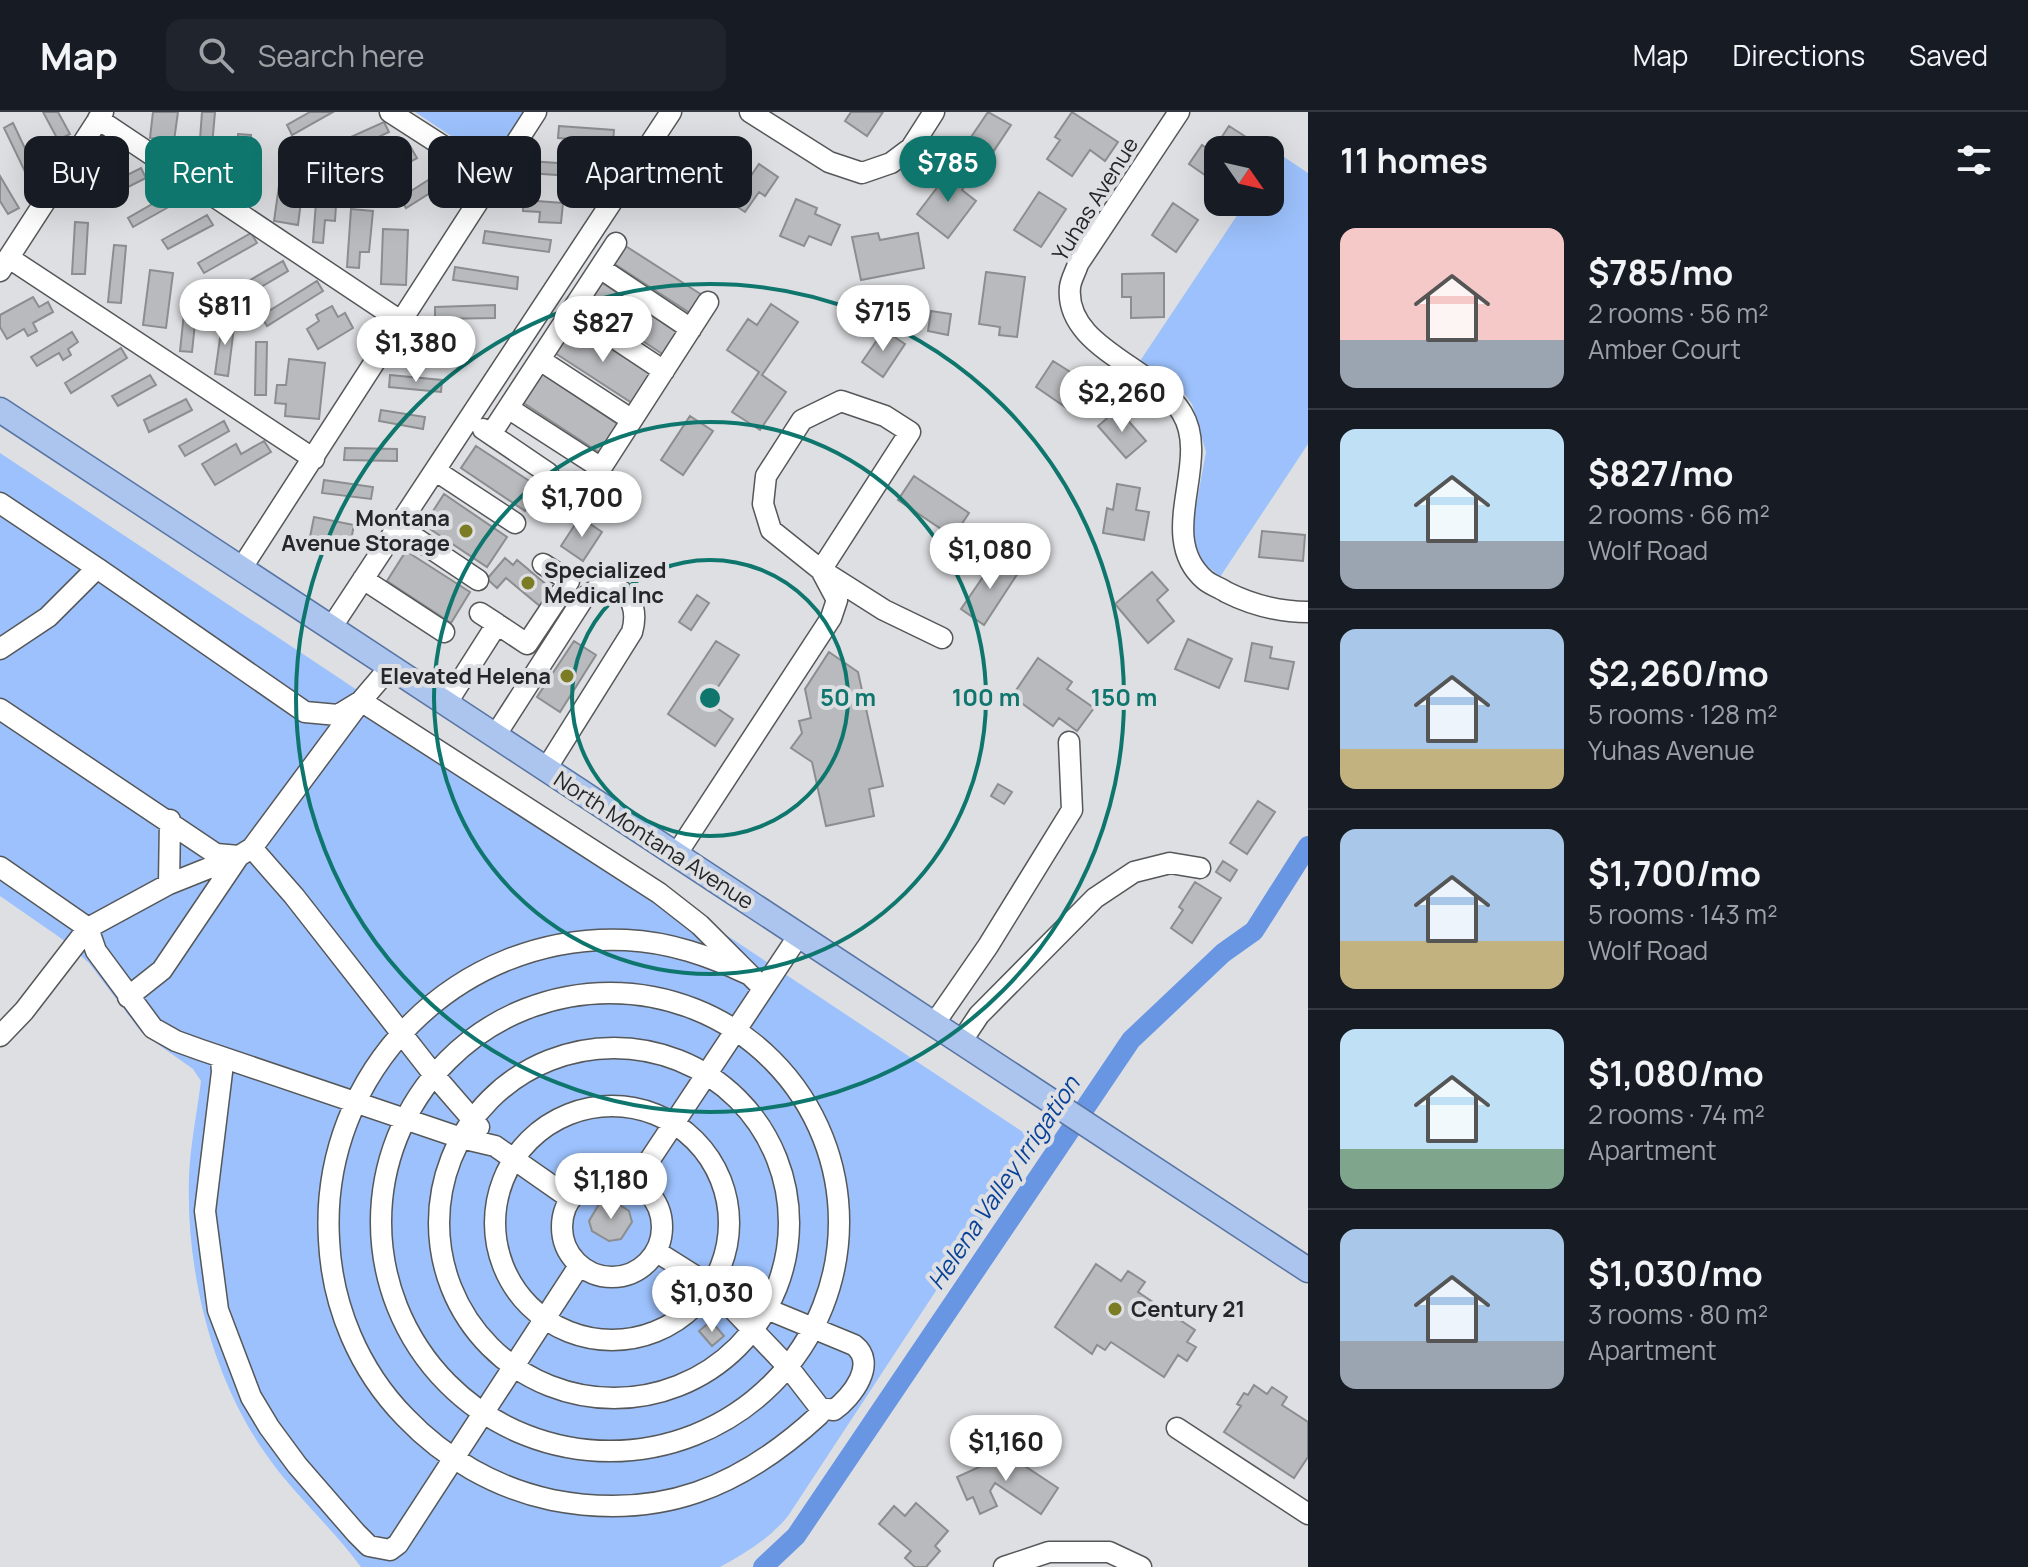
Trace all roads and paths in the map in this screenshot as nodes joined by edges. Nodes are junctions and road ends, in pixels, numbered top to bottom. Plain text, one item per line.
1 (390, 112) edge
2 (536, 112) edge
3 (671, 112) edge
4 (750, 112) edge
5 (934, 112) edge
6 (1179, 112) edge
7 (100, 115) edge
8 (428, 136) edge
9 (521, 136) edge
10 (475, 208) edge
11 (616, 243) dead end
12 (4, 264) edge
13 (600, 268) junction
14 (708, 302) dead end
15 (572, 310) junction
16 (402, 322) junction
17 (691, 329) junction
18 (540, 360) junction
19 (664, 371) junction
20 (508, 408) junction
21 (0, 410) edge
22 (469, 420) junction
23 (632, 420) junction
24 (491, 434) junction
25 (314, 459) junction
26 (436, 471) junction
27 (548, 473) dead end
28 (0, 503) edge
29 (515, 523) dead end
30 (399, 527) junction
31 (543, 564) dead end
32 (97, 568) junction
33 (241, 569) junction
34 (821, 570) junction
35 (363, 579) junction
36 (478, 580) dead end
37 (1308, 612) edge
38 (331, 628) junction
39 (444, 632) dead end
40 (942, 638) dead end
41 (0, 649) edge
42 (390, 667) junction
43 (361, 701) junction
44 (446, 704) junction
45 (0, 709) edge
46 (495, 736) junction
47 (1069, 742) dead end
48 (546, 769) junction
49 (170, 820) junction
50 (246, 852) junction
51 (676, 855) junction
52 (0, 867) edge
53 (1200, 868) dead end
54 (169, 884) junction
55 (88, 928) junction
56 (799, 935) junction
57 (756, 981) junction
58 (128, 997) junction
59 (934, 1024) junction
60 (736, 1029) junction
61 (401, 1033) junction
62 (0, 1036) edge
63 (961, 1042) junction
64 (221, 1058) junction
65 (706, 1074) junction
66 (434, 1075) junction
67 (354, 1103) junction
68 (473, 1119) junction
69 (405, 1120) junction
70 (674, 1123) junction
71 (461, 1138) junction
72 (495, 1146) junction
73 (514, 1159) junction
74 (635, 1182) junction
75 (571, 1199) junction
76 (657, 1252) junction
77 (579, 1266) junction
78 (1308, 1270) edge
79 (711, 1286) junction
80 (765, 1309) junction
81 (544, 1319) junction
82 (752, 1329) junction
83 (816, 1329) junction
84 (513, 1366) junction
85 (789, 1368) junction
86 (820, 1408) junction
87 (482, 1414) junction
88 (1177, 1428) dead end
89 (453, 1459) junction
90 (1308, 1514) edge
91 (1004, 1567) edge
92 (1141, 1567) edge

1 - 8 street
2 - 9 street
3 - 22 street
4 - 5 street
6 - 37 street, Yuhas Avenue
7 - 12 street
7 - 16 street
10 - 16 street
11 - 13 street
12 - 25 street
13 - 15 street
13 - 17 street
14 - 17 street
15 - 18 street
15 - 19 street
16 - 25 street
17 - 19 street
18 - 20 street
18 - 23 street
19 - 23 street
20 - 23 street
20 - 24 street
21 - 33 main road, North Montana Avenue
22 - 24 street
22 - 26 street
24 - 27 street
25 - 33 street
26 - 29 street
26 - 30 street
28 - 32 street
30 - 35 street
30 - 36 street
31 - 44 street
32 - 41 street
32 - 43 street
33 - 38 main road, North Montana Avenue
34 - 34 street
34 - 40 street
34 - 51 street
35 - 38 street
35 - 39 street
38 - 42 main road, North Montana Avenue
42 - 43 street
42 - 44 main road, North Montana Avenue
43 - 50 street
43 - 57 street
44 - 46 main road, North Montana Avenue
45 - 49 street
46 - 48 main road, North Montana Avenue
46 - 48 street
47 - 59 street
48 - 51 main road, North Montana Avenue
49 - 50 street
49 - 54 street
50 - 54 street
50 - 58 street
50 - 61 street
51 - 56 main road, North Montana Avenue
52 - 55 street
53 - 63 street
54 - 55 street
55 - 58 street
55 - 62 street
56 - 57 street
56 - 59 main road, North Montana Avenue
57 - 60 street
57 - 61 street
58 - 64 street
59 - 63 main road, North Montana Avenue
60 - 65 street
60 - 66 street
60 - 83 street
61 - 66 street
61 - 67 street
63 - 78 main road, North Montana Avenue
64 - 67 street
64 - 89 street
65 - 68 street
65 - 70 street
65 - 80 street
66 - 68 street
66 - 69 street
67 - 69 street
67 - 89 street
68 - 71 street
68 - 72 street
69 - 71 street
69 - 87 street
70 - 73 street
70 - 74 street
70 - 79 street
71 - 72 street
71 - 84 street
72 - 73 street
73 - 75 street
73 - 81 street
74 - 75 street
74 - 76 street
75 - 77 street
76 - 77 street
76 - 79 street
77 - 81 street
79 - 80 street
79 - 81 street
79 - 82 street
80 - 82 street
80 - 83 street
81 - 84 street
82 - 84 street
82 - 85 street
83 - 85 street
83 - 86 street
84 - 87 street
85 - 86 street
85 - 87 street
86 - 89 street
87 - 89 street
88 - 90 street
91 - 92 street

